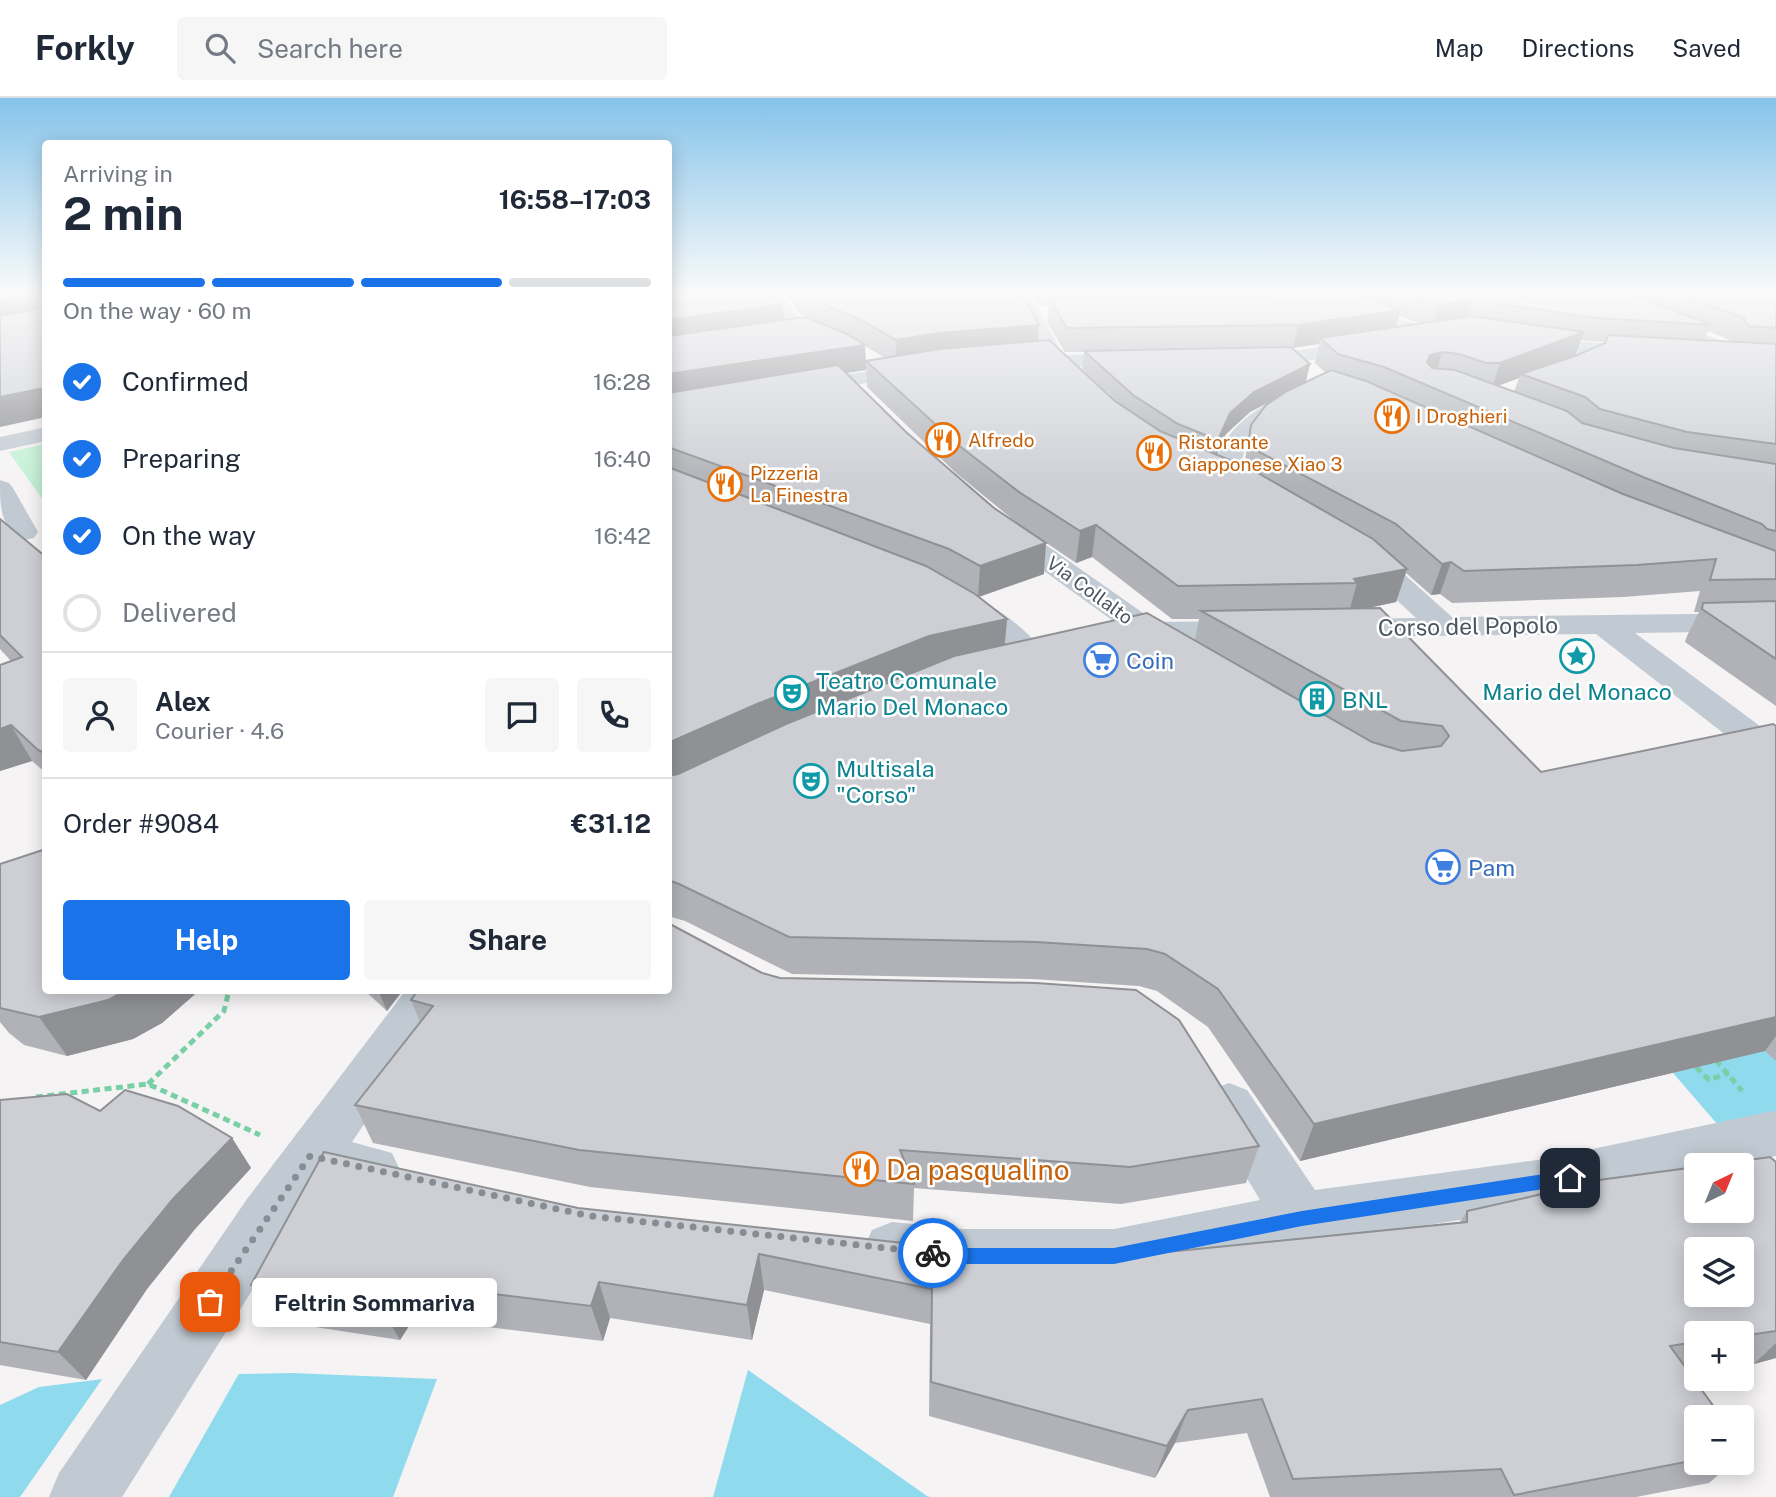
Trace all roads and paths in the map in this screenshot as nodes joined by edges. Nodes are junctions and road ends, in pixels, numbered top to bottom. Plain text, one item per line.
1 (866, 357) edge
2 (1230, 357) edge
3 (1305, 357) edge
4 (1587, 357) edge
5 (1708, 357) edge
6 (1047, 358) joint
7 (1224, 358) edge
8 (1156, 359) edge
9 (1766, 361) edge
10 (939, 366) edge
11 (1568, 370) edge
12 (1776, 370) edge
13 (897, 373) junction
14 (778, 391) edge
15 (1094, 396) edge
16 (42, 435) edge
17 (0, 444) edge
18 (1226, 478) edge
19 (0, 488) edge
20 (986, 513) edge
21 (23, 532) edge
22 (1339, 542) edge
23 (943, 592) edge
24 (1768, 616) edge
25 (1604, 625) junction
26 (1443, 626) junction
27 (1282, 629) edge
28 (1322, 629) edge
29 (1147, 632) junction
30 (1098, 642) edge
31 (1203, 665) edge
32 (992, 666) edge
33 (1776, 756) edge
34 (228, 994) edge
35 (429, 994) edge
36 (1711, 1054) edge
37 (1203, 1065) edge
38 (1696, 1067) edge
39 (148, 1084) junction
40 (22, 1099) edge
41 (1773, 1135) dead end
42 (310, 1156) junction
43 (416, 1179) edge
44 (1302, 1218) junction
45 (839, 1243) edge
46 (83, 1497) edge

1 - 13 street
2 - 7 street
3 - 18 street
4 - 11 street
5 - 9 street
6 - 8 street
6 - 15 street
9 - 12 street
10 - 13 street
13 - 14 street
16 - 17 street
19 - 21 street
20 - 29 street, Via Collalto
22 - 26 street
23 - 32 street
24 - 25 street, Corso del Popolo
25 - 26 street, Corso del Popolo
25 - 33 street
26 - 28 street, Corso del Popolo
27 - 29 street
29 - 30 street
29 - 31 street, Via Collalto
34 - 39 path
35 - 42 street
36 - 38 path
37 - 44 street
39 - 40 path
39 - 42 path
41 - 44 street
42 - 43 street
42 - 46 street
44 - 45 street

